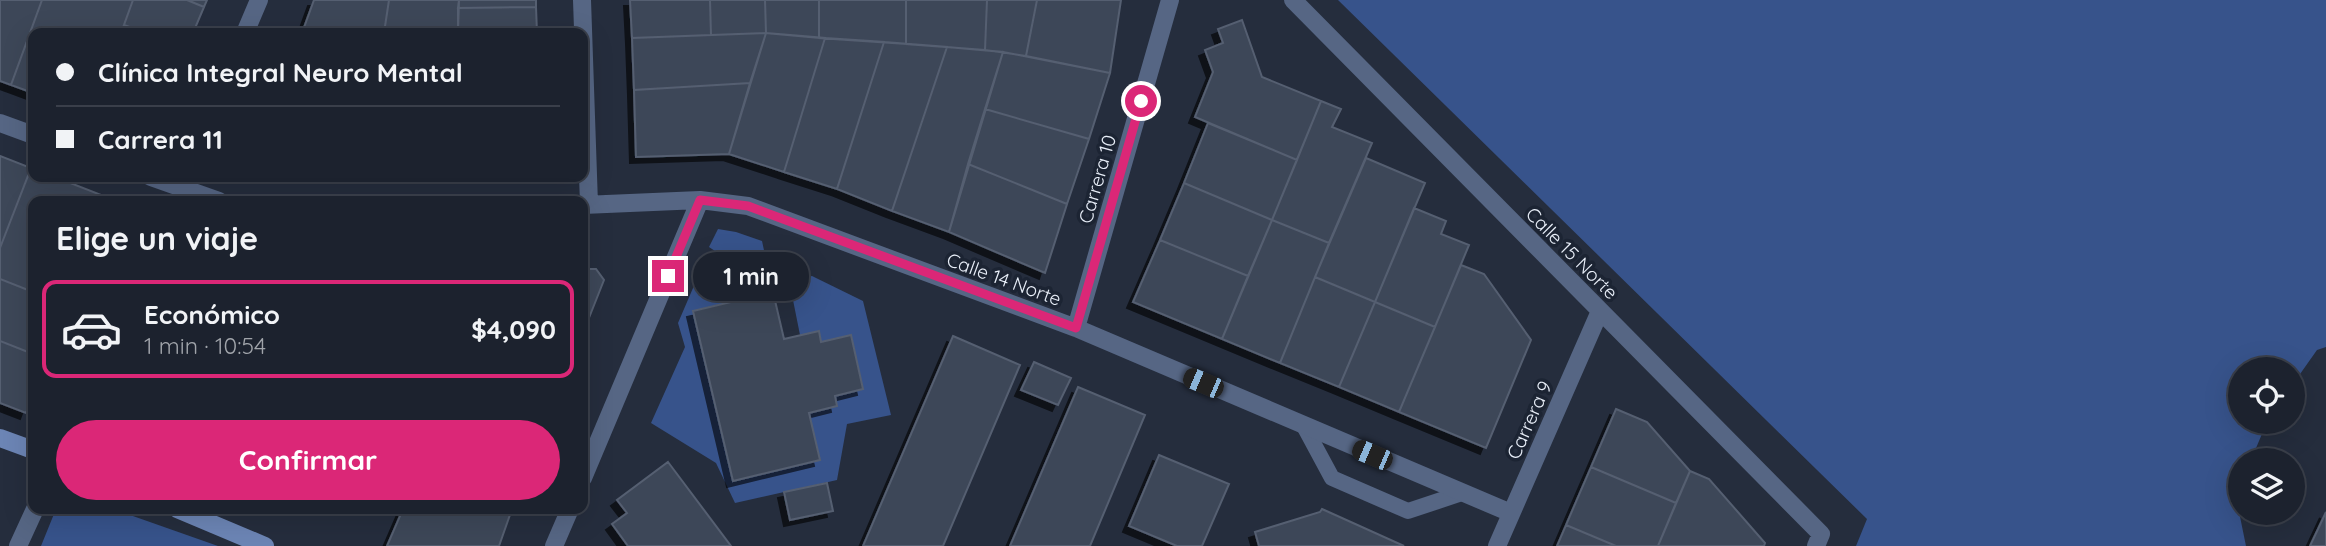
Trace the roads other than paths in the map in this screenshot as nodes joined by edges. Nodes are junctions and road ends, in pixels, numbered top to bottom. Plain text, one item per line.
1 (260, 0) edge
2 (582, 0) edge
3 (1170, 0) edge
4 (1293, 0) edge
5 (247, 28) edge
6 (583, 28) edge
7 (0, 123) edge
8 (28, 133) edge
9 (179, 188) edge
10 (204, 196) edge
11 (700, 200) junction
12 (588, 204) edge
13 (1600, 311) junction
14 (1076, 328) junction
15 (1304, 426) junction
16 (0, 438) edge
17 (28, 448) edge
18 (588, 466) edge
19 (1462, 493) junction
20 (1511, 513) junction
21 (33, 514) edge
22 (189, 514) edge
23 (568, 514) edge
24 (1818, 540) edge
25 (18, 546) edge
26 (265, 546) edge
27 (554, 546) edge
28 (1497, 546) edge

1 - 5 street
2 - 6 street
3 - 14 street, Carrera 10
4 - 13 street, Calle 15 Norte
7 - 8 street
9 - 10 street
11 - 12 street, Calle 14 Norte
11 - 14 street, Calle 14 Norte
11 - 18 street
13 - 20 street, Carrera 9
13 - 24 street, Calle 15 Norte
14 - 15 street, Calle 14 Norte
15 - 19 street, Calle 14 Norte
15 - 19 lane
16 - 17 street
19 - 20 street, Calle 14 Norte
20 - 28 street, Carrera 9
21 - 25 street
22 - 26 street
23 - 27 street

